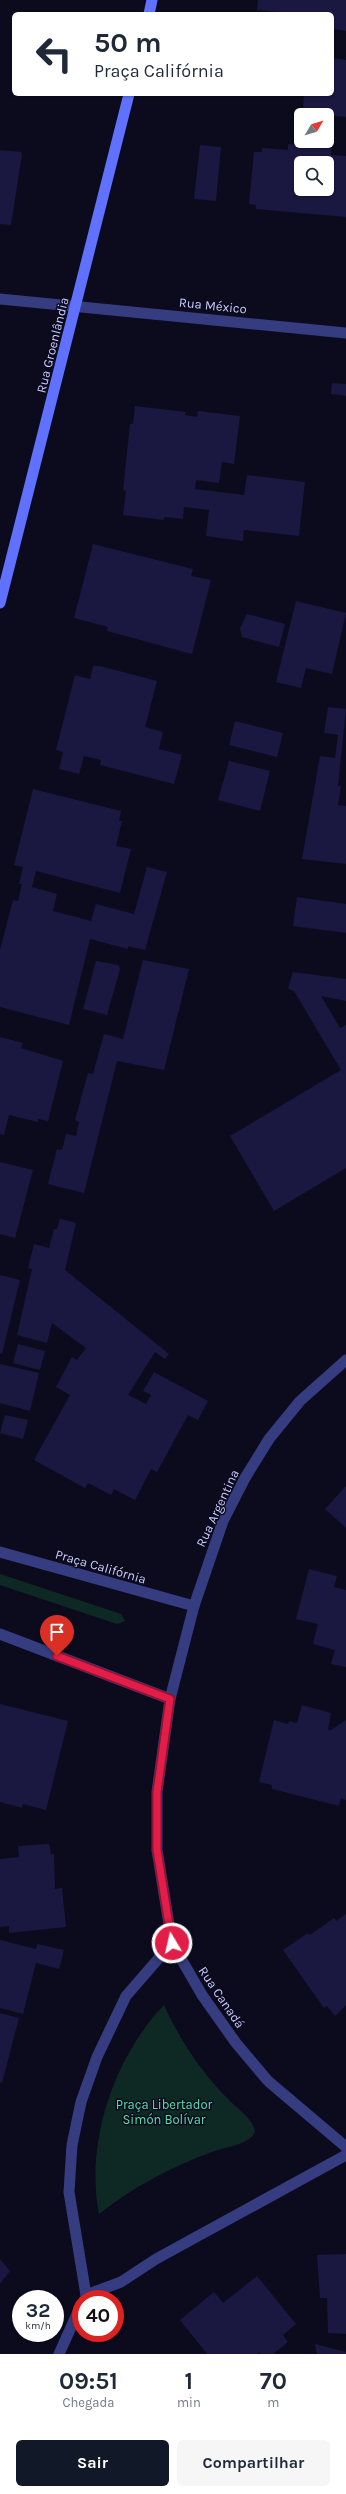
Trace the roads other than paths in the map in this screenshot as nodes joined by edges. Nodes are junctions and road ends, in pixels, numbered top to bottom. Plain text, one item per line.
1 (152, 0) edge
2 (149, 12) edge
3 (129, 96) edge
4 (0, 299) edge
5 (77, 305) junction
6 (346, 333) edge
7 (0, 604) edge
8 (346, 1360) edge
9 (0, 1552) edge
10 (194, 1606) junction
11 (0, 1634) edge
12 (170, 1699) junction
13 (172, 1943) junction
14 (346, 2147) edge
15 (346, 2155) edge
16 (84, 2290) edge
17 (102, 2290) edge
18 (72, 2325) edge
19 (59, 2354) edge

1 - 2 main road
3 - 5 main road, Rua Groenlândia
4 - 5 street, Rua México
5 - 6 street, Rua México
5 - 7 main road, Rua Groenlândia
8 - 10 street, Rua Argentina
9 - 10 street, Praça Califórnia
10 - 12 street, Rua Argentina
11 - 12 street
12 - 13 street, Rua Canadá
13 - 14 street, Rua Canadá
13 - 16 street
15 - 17 street
18 - 19 street

